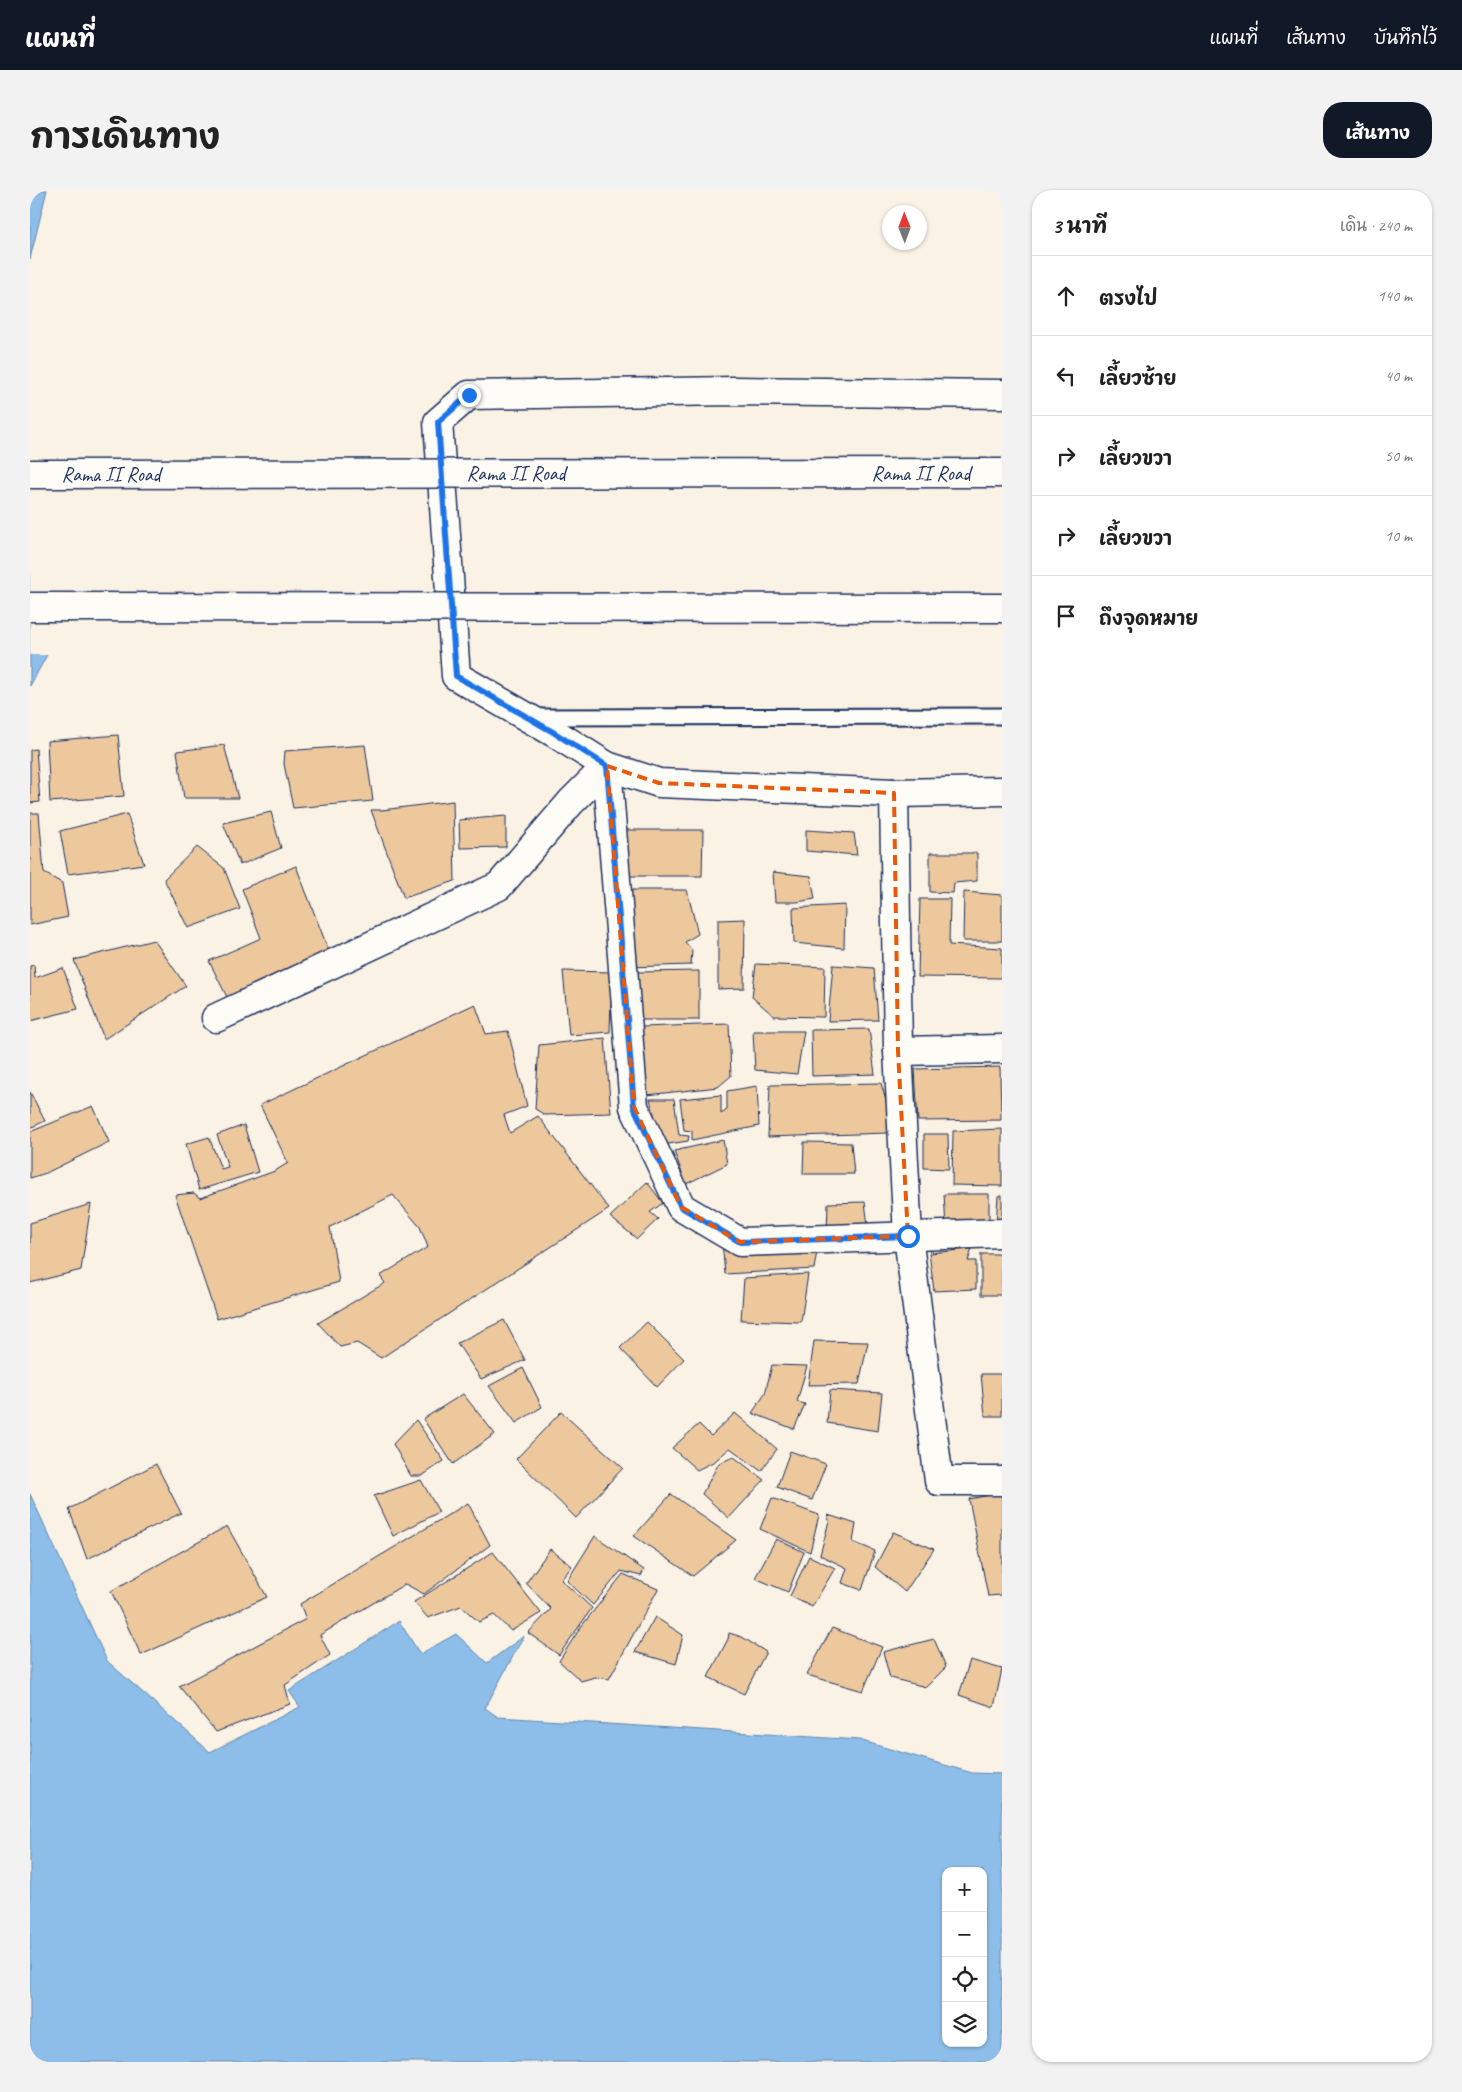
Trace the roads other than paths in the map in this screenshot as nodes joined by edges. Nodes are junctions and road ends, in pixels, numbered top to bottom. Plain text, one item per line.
1 (1002, 394) edge
2 (1002, 473) edge
3 (30, 474) edge
4 (30, 607) edge
5 (1002, 608) edge
6 (1002, 716) edge
7 (528, 717) junction
8 (607, 766) junction
9 (1002, 792) edge
10 (894, 793) junction
11 (216, 1018) dead end
12 (1002, 1049) edge
13 (898, 1051) junction
14 (1002, 1233) edge
15 (908, 1236) junction
16 (1002, 1481) edge

1 - 7 main road
2 - 3 main road, Rama II Road, bridge
4 - 5 main road, bridge
6 - 7 lane
7 - 8 main road
8 - 10 main road
8 - 11 main road
8 - 15 main road
9 - 10 main road
10 - 13 main road
12 - 13 main road
13 - 15 main road
14 - 15 main road
15 - 16 main road

